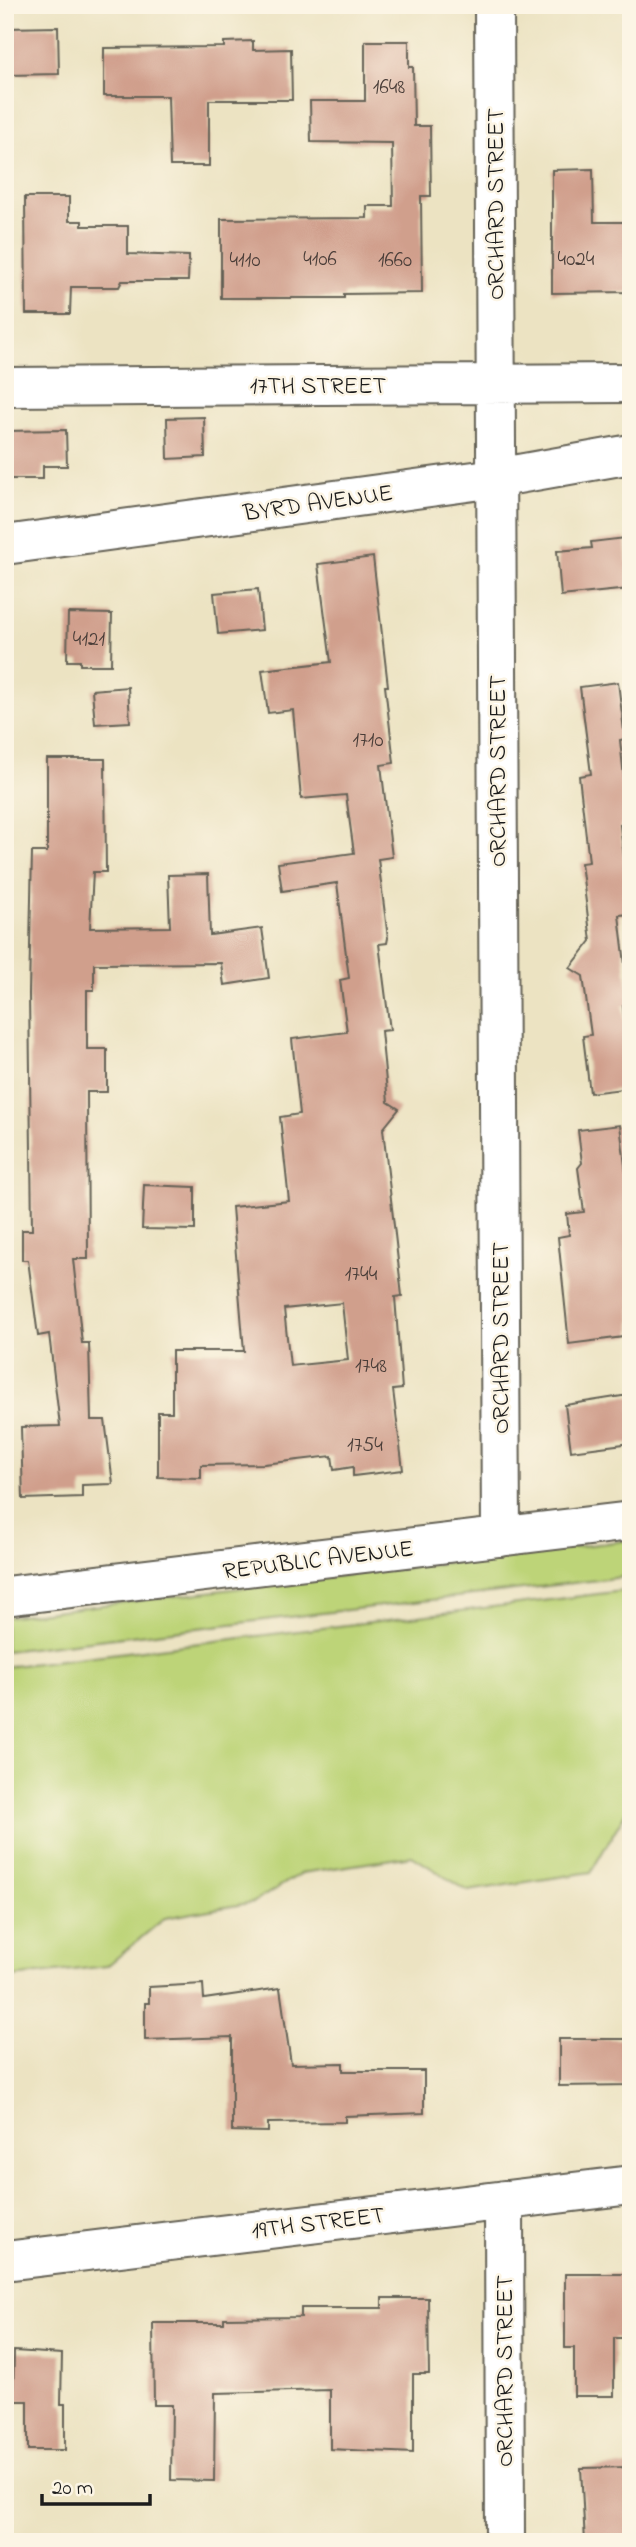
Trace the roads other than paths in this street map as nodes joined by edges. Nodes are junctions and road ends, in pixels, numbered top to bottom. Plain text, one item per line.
1 (494, 5) edge
2 (496, 383) junction
3 (631, 383) edge
4 (5, 387) edge
5 (631, 454) edge
6 (496, 478) junction
7 (5, 545) edge
8 (631, 1521) edge
9 (502, 1536) junction
10 (5, 1596) edge
11 (631, 2185) edge
12 (504, 2200) junction
13 (5, 2260) edge
14 (505, 2542) edge

1 - 2 street, ORCHARD STREET
2 - 3 street, 17TH STREET
2 - 4 street, 17TH STREET
2 - 6 street, ORCHARD STREET
5 - 6 street, BYRD AVENUE
6 - 7 street, BYRD AVENUE
6 - 9 street, ORCHARD STREET
8 - 9 street, REPUBLIC AVENUE
9 - 10 street, REPUBLIC AVENUE
11 - 12 street, 19TH STREET
12 - 13 street, 19TH STREET
12 - 14 street, ORCHARD STREET

